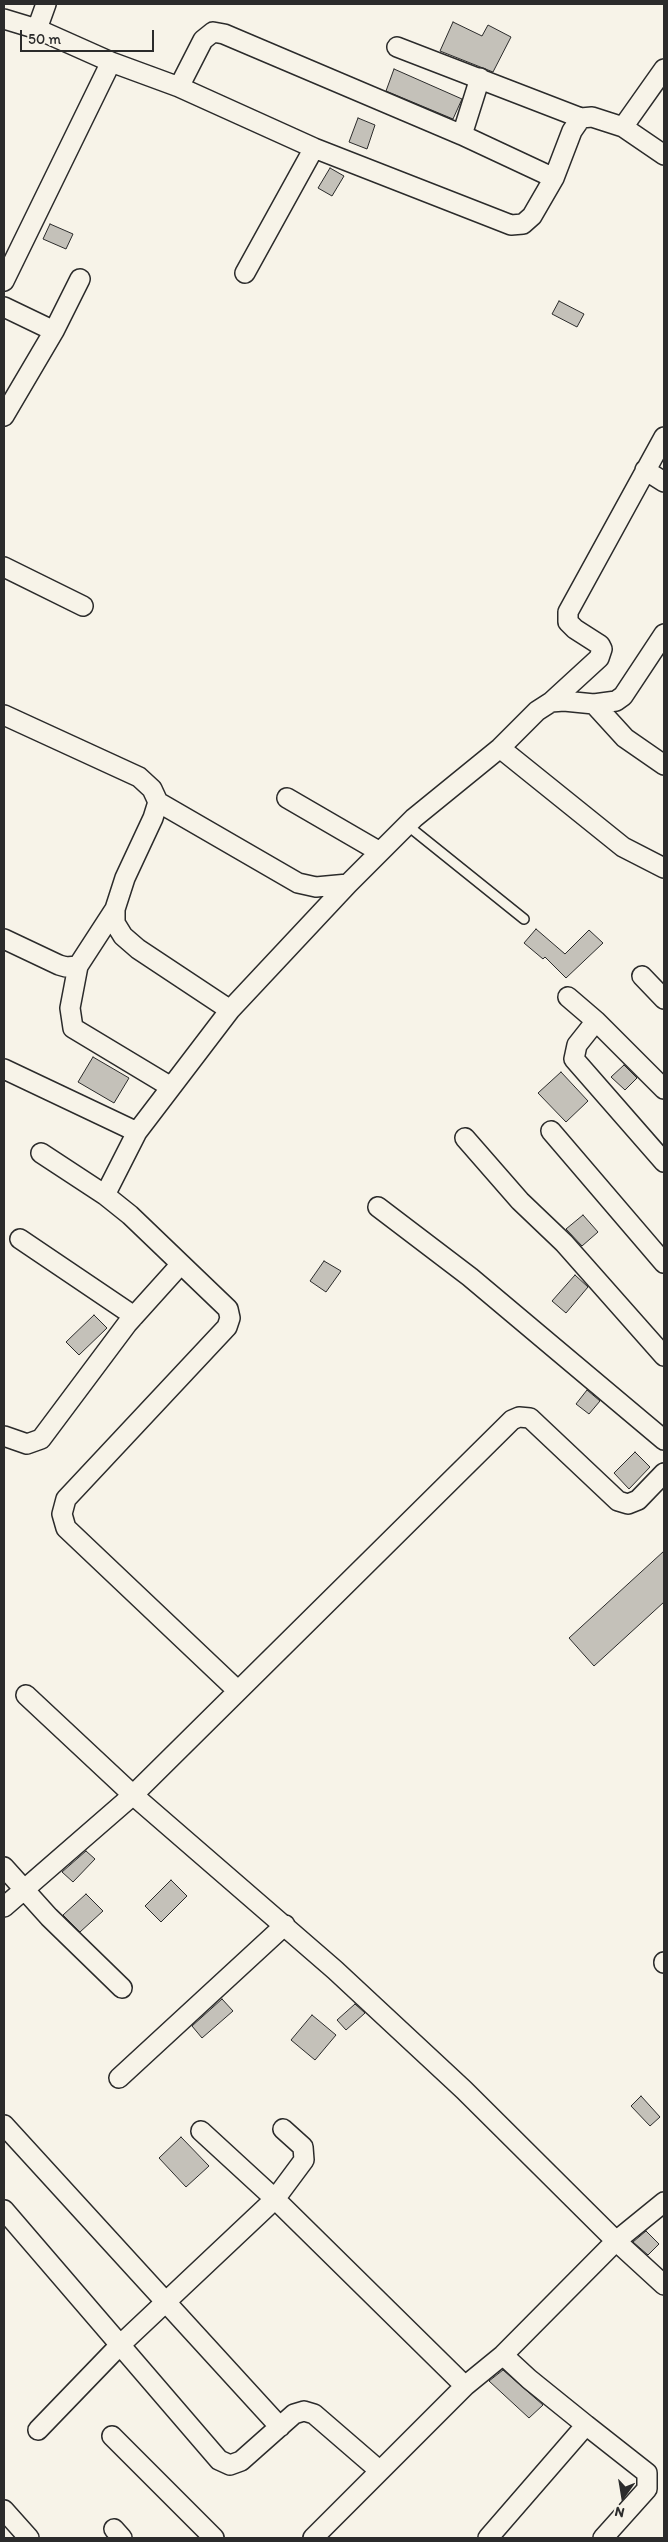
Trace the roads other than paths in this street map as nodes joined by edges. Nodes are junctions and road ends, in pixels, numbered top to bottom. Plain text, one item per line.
1 (46, 4) edge
2 (4, 19) edge
3 (37, 29) junction
4 (397, 47) dead end
5 (111, 62) junction
6 (664, 69) edge
7 (480, 78) junction
8 (179, 87) junction
9 (581, 118) junction
10 (623, 128) junction
11 (462, 135) junction
12 (314, 148) junction
13 (664, 155) edge
14 (554, 178) junction
15 (245, 273) dead end
16 (80, 279) dead end
17 (4, 281) edge
18 (4, 307) edge
19 (54, 331) junction
20 (4, 416) edge
21 (664, 437) edge
22 (645, 470) junction
23 (664, 482) edge
24 (4, 567) edge
25 (83, 606) dead end
26 (664, 634) edge
27 (551, 702) junction
28 (594, 704) junction
29 (4, 715) edge
30 (500, 748) junction
31 (664, 766) edge
32 (287, 798) dead end
33 (158, 802) junction
34 (407, 825) junction
35 (380, 852) junction
36 (664, 868) edge
37 (348, 884) junction
38 (115, 909) junction
39 (524, 919) dead end
40 (4, 939) edge
41 (78, 966) junction
42 (642, 976) dead end
43 (568, 997) dead end
44 (664, 1000) edge
45 (230, 1010) junction
46 (596, 1021) junction
47 (4, 1069) edge
48 (171, 1087) junction
49 (664, 1089) edge
50 (551, 1131) dead end
51 (137, 1132) junction
52 (465, 1138) dead end
53 (41, 1153) dead end
54 (664, 1162) edge
55 (105, 1195) junction
56 (378, 1206) dead end
57 (20, 1239) dead end
58 (664, 1263) edge
59 (181, 1264) junction
60 (134, 1316) junction
61 (664, 1356) edge
62 (4, 1436) edge
63 (664, 1440) edge
64 (664, 1473) edge
65 (238, 1690) junction
66 (26, 1695) dead end
67 (133, 1795) junction
68 (4, 1867) edge
69 (23, 1888) junction
70 (4, 1907) edge
71 (285, 1925) junction
72 (122, 1988) dead end
73 (118, 2078) dead end
74 (4, 2124) edge
75 (283, 2129) dead end
76 (201, 2131) dead end
77 (275, 2199) junction
78 (664, 2202) edge
79 (4, 2210) edge
80 (616, 2241) junction
81 (664, 2285) edge
82 (165, 2303) junction
83 (119, 2346) junction
84 (503, 2355) junction
85 (465, 2386) junction
86 (586, 2424) junction
87 (280, 2426) junction
88 (38, 2430) dead end
89 (112, 2436) dead end
90 (380, 2471) junction
91 (4, 2510) edge
92 (29, 2538) edge
93 (214, 2538) edge
94 (312, 2538) edge
95 (488, 2538) edge
96 (603, 2538) edge

1 - 3 street
2 - 3 street
3 - 5 street
4 - 7 street
5 - 8 street
5 - 17 street
6 - 10 street
7 - 9 street
7 - 11 street
8 - 11 street
8 - 12 street
9 - 10 street
9 - 14 street
10 - 13 street
11 - 14 street
12 - 14 street
12 - 15 street
16 - 19 street
18 - 19 street
19 - 20 street
21 - 22 street
22 - 23 street
22 - 27 street
24 - 25 street
26 - 28 street
27 - 28 street
27 - 30 street
28 - 31 street
29 - 33 street
30 - 34 street
30 - 36 street
32 - 35 street
33 - 37 street
33 - 38 street
34 - 35 street
34 - 39 lane
35 - 37 street
37 - 45 street
38 - 41 street
38 - 45 street
40 - 41 street
41 - 48 street
42 - 44 street
43 - 46 street
45 - 48 street
46 - 49 street
46 - 54 street
47 - 51 street
48 - 51 street
50 - 58 street
51 - 55 street
52 - 61 street
53 - 55 street
55 - 59 street
56 - 63 street
57 - 60 street
59 - 60 street
59 - 65 street
60 - 62 street
64 - 65 street
65 - 67 street
66 - 67 street
67 - 69 street
67 - 71 street
68 - 69 street
69 - 70 street
69 - 72 street
71 - 73 street
71 - 80 street
74 - 82 street
75 - 77 street
76 - 77 street
77 - 82 street
77 - 85 street
78 - 80 street
79 - 83 street
80 - 81 street
80 - 84 street
82 - 83 street
82 - 87 street
83 - 87 street
83 - 88 street
84 - 85 street
84 - 86 street
85 - 90 street
86 - 95 street
86 - 96 street
87 - 90 street
89 - 93 street
90 - 94 street
91 - 92 street

